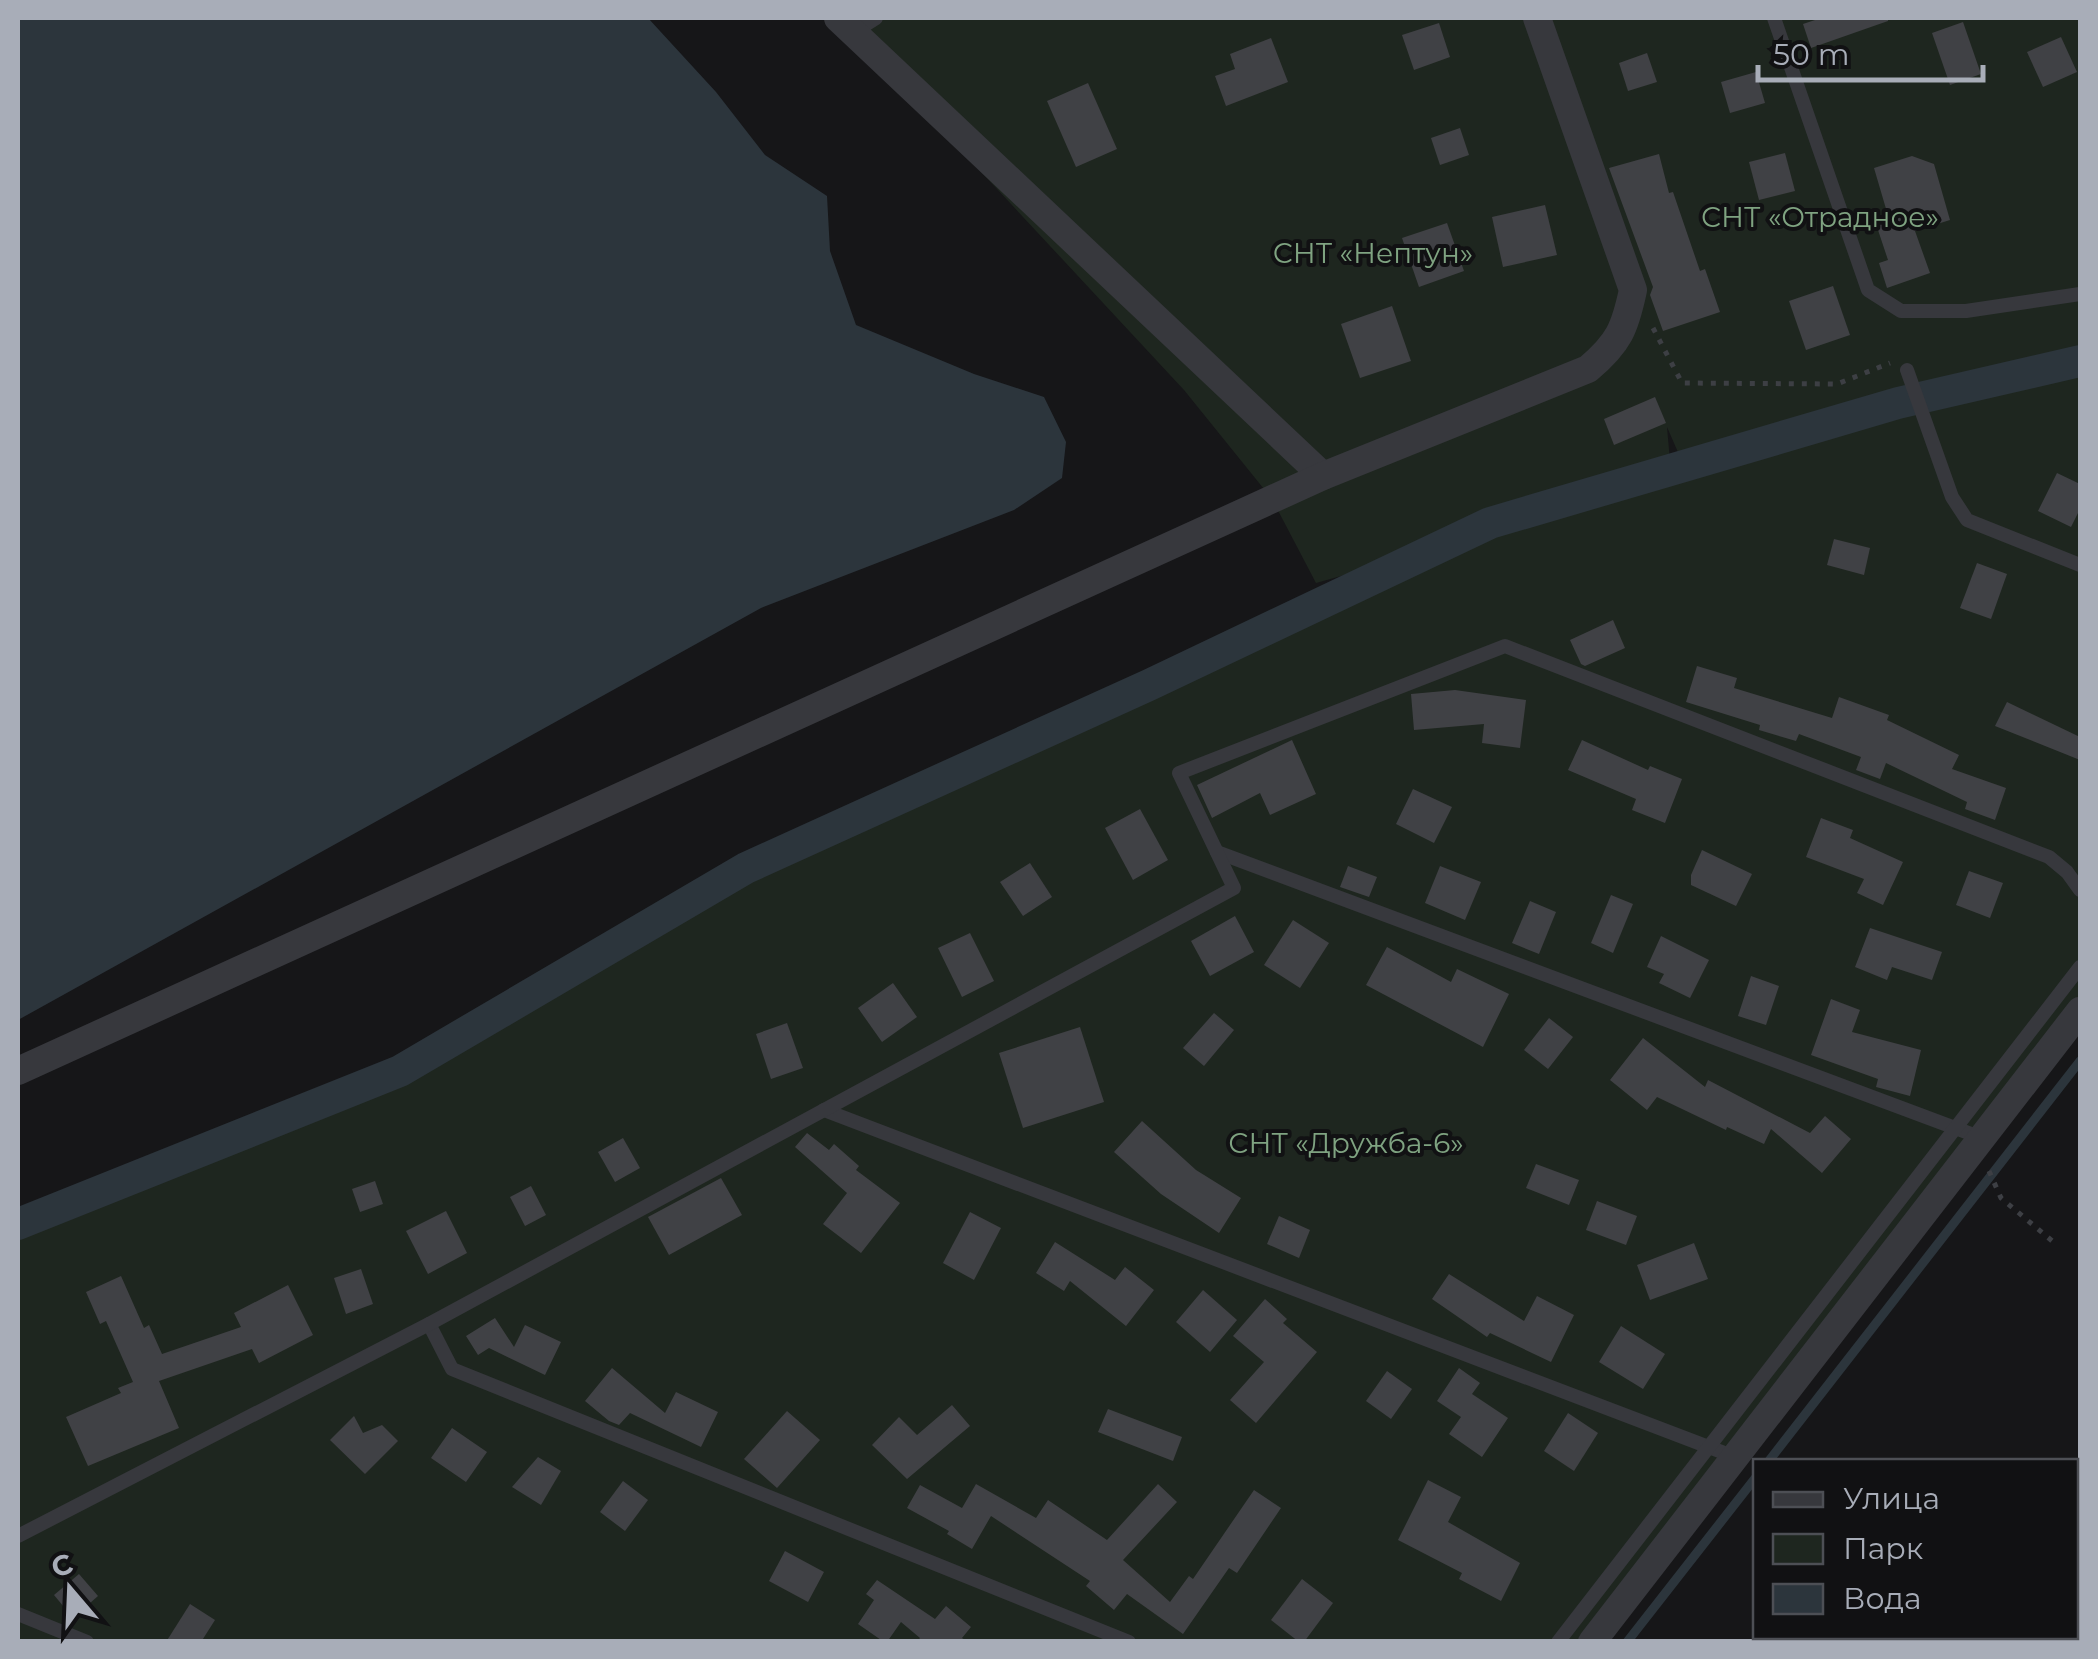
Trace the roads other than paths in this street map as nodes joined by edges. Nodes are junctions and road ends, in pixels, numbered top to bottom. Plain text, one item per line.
1 (1537, 18) edge
2 (1774, 18) edge
3 (856, 22) edge
4 (2080, 294) edge
5 (1905, 364) road end
6 (1324, 476) junction
7 (2080, 565) edge
8 (1217, 852) junction
9 (2080, 890) edge
10 (2080, 967) edge
11 (2080, 1011) edge
12 (18, 1071) edge
13 (824, 1110) junction
14 (1969, 1133) junction
15 (429, 1324) junction
16 (1722, 1452) junction
17 (18, 1536) edge
18 (18, 1614) edge
19 (87, 1642) edge
20 (1129, 1642) edge
21 (1558, 1642) edge
22 (1592, 1642) edge

1 - 6 street
2 - 4 lane
3 - 6 street
5 - 7 lane
6 - 12 street
8 - 9 lane
8 - 13 lane
8 - 14 lane
10 - 14 lane
11 - 14 street
13 - 15 lane
13 - 16 lane
14 - 16 street
15 - 17 lane
15 - 20 lane
16 - 21 lane
16 - 22 street
18 - 19 lane

